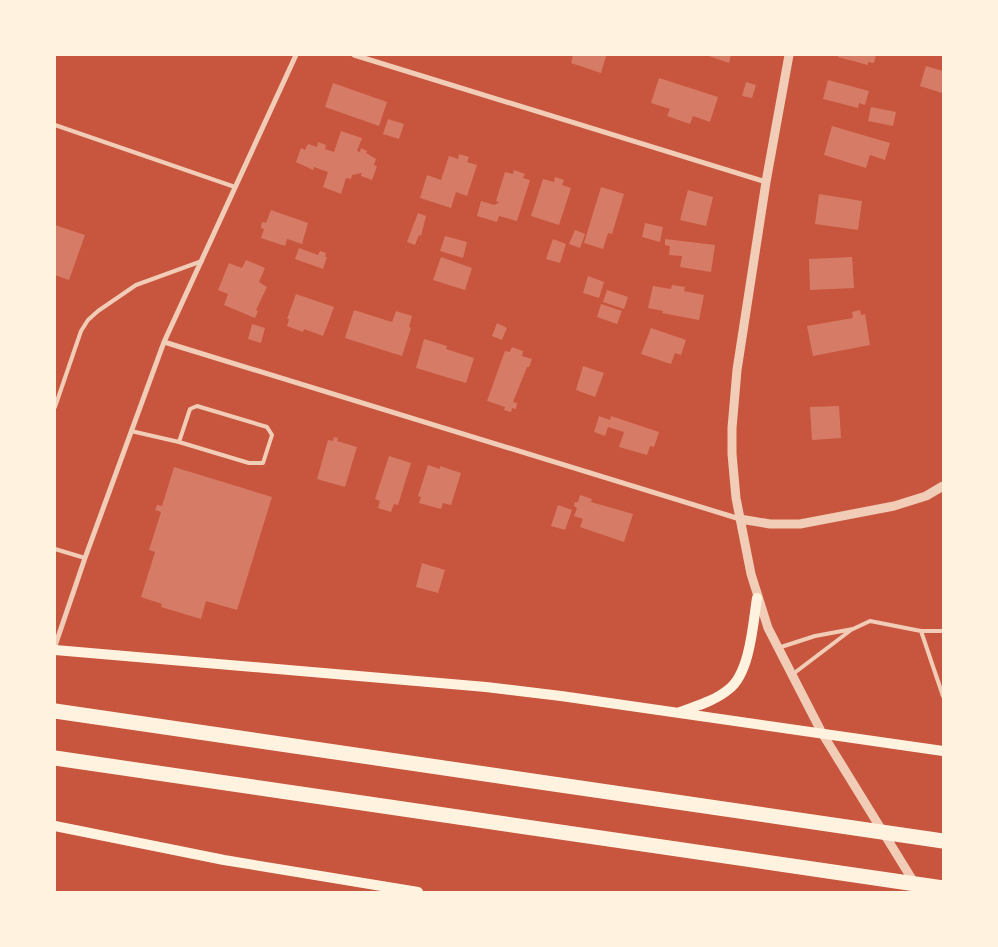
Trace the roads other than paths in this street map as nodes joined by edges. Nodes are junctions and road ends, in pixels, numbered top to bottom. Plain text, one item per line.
1 (296, 55) edge
2 (354, 55) edge
3 (788, 55) edge
4 (55, 124) edge
5 (766, 182) junction
6 (235, 187) junction
7 (202, 261) junction
8 (164, 342) junction
9 (55, 406) edge
10 (131, 431) junction
11 (178, 442) junction
12 (943, 486) edge
13 (740, 518) junction
14 (55, 549) edge
15 (84, 558) junction
16 (757, 598) junction
17 (853, 629) junction
18 (921, 630) junction
19 (943, 632) edge
20 (55, 648) edge
21 (778, 648) junction
22 (792, 675) junction
23 (943, 696) edge
24 (55, 711) edge
25 (679, 712) junction
26 (822, 733) junction
27 (943, 751) edge
28 (55, 758) edge
29 (55, 826) edge
30 (943, 841) edge
31 (943, 888) edge
32 (418, 892) edge
33 (920, 892) edge

1 - 6 street
2 - 5 street
3 - 5 street
4 - 6 lane
5 - 13 street
6 - 7 street
7 - 8 street
7 - 9 lane
8 - 10 street
8 - 13 street
10 - 11 lane
10 - 15 street
11 - 11 lane
12 - 13 street
13 - 16 street
14 - 15 lane
15 - 20 street
16 - 21 street
16 - 25 main road
17 - 18 lane
17 - 21 lane
17 - 22 lane
18 - 19 lane
18 - 23 lane
20 - 25 main road
21 - 22 street
22 - 26 street
24 - 30 highway
25 - 26 main road
26 - 27 main road
26 - 33 street
28 - 31 highway
29 - 32 main road

